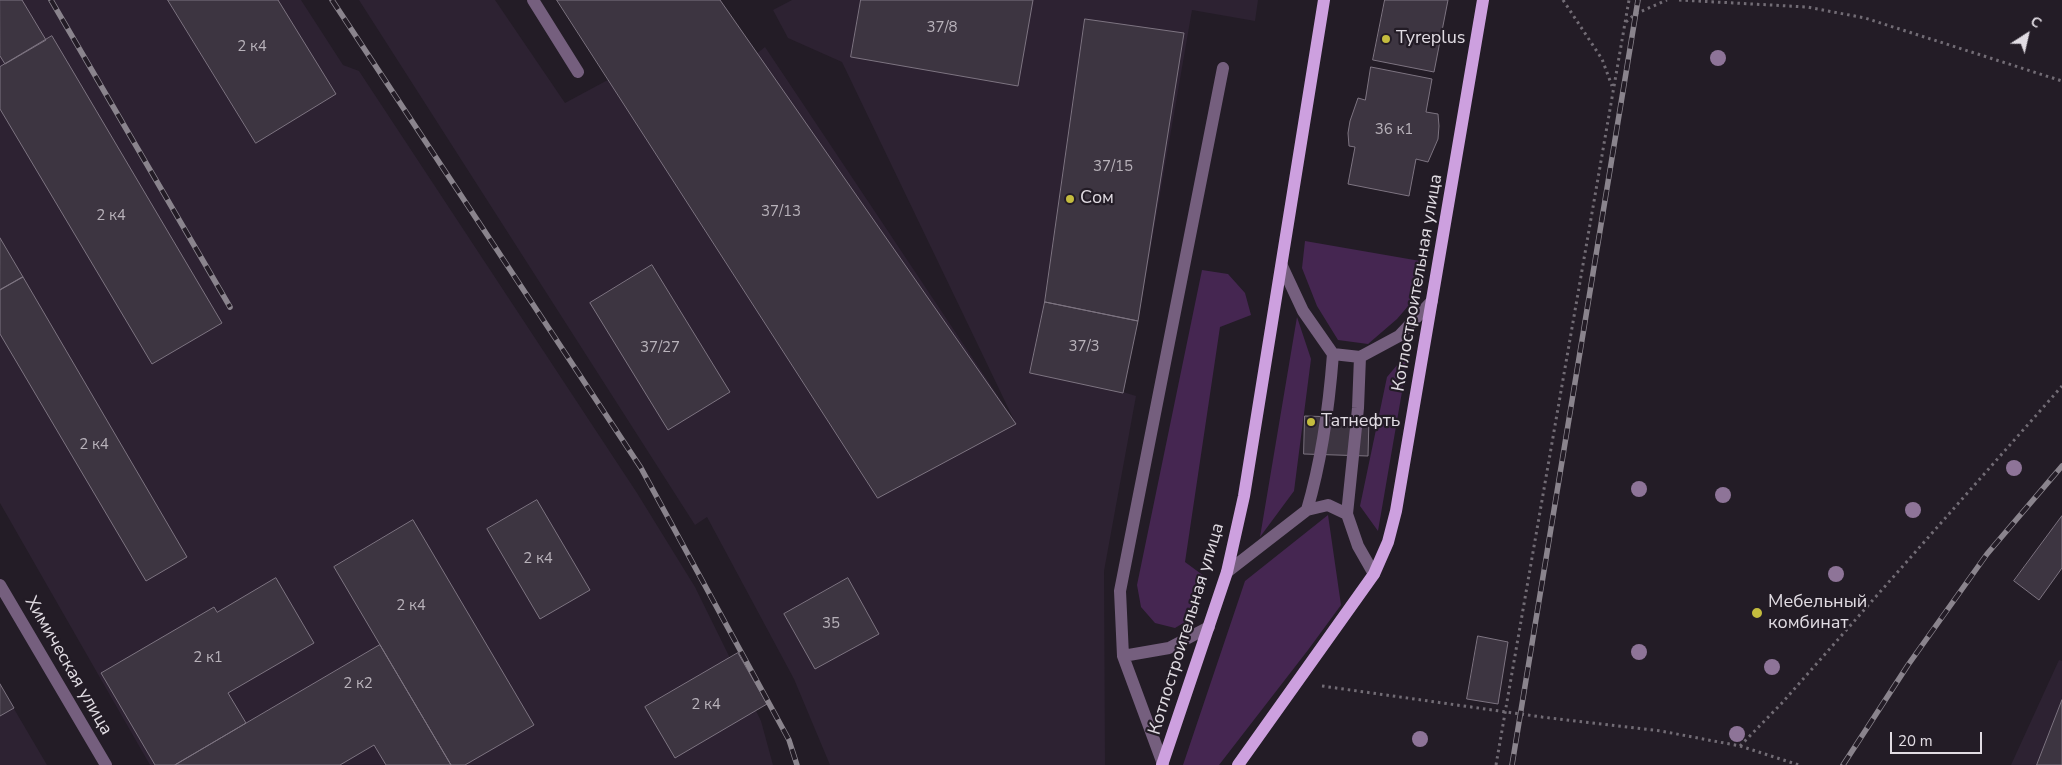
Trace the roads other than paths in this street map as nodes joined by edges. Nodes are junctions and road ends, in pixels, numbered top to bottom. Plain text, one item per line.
1 (533, 0) edge
2 (1324, 0) edge
3 (1483, 0) edge
4 (1223, 68) dead end
5 (578, 72) dead end
6 (1282, 266) junction
7 (1432, 300) junction
8 (1333, 354) junction
9 (1360, 357) junction
10 (1307, 510) junction
11 (1347, 514) junction
12 (1227, 572) junction
13 (1374, 574) junction
14 (0, 585) edge
15 (1209, 627) junction
16 (1123, 656) junction
17 (1163, 764) edge
18 (106, 765) edge
19 (1238, 765) edge

1 - 5 street
2 - 6 main road, Котлостроительная улица
3 - 7 main road, Котлостроительная улица
4 - 16 street
6 - 8 street
6 - 12 main road, Котлостроительная улица
7 - 9 street
7 - 13 main road, Котлостроительная улица
8 - 9 street
8 - 10 street
9 - 11 street
10 - 11 street
10 - 12 street
11 - 13 street
12 - 15 main road, Котлостроительная улица
13 - 19 main road, Котлостроительная улица
14 - 18 street, Химическая улица
15 - 16 street
15 - 17 main road, Котлостроительная улица
16 - 17 street

